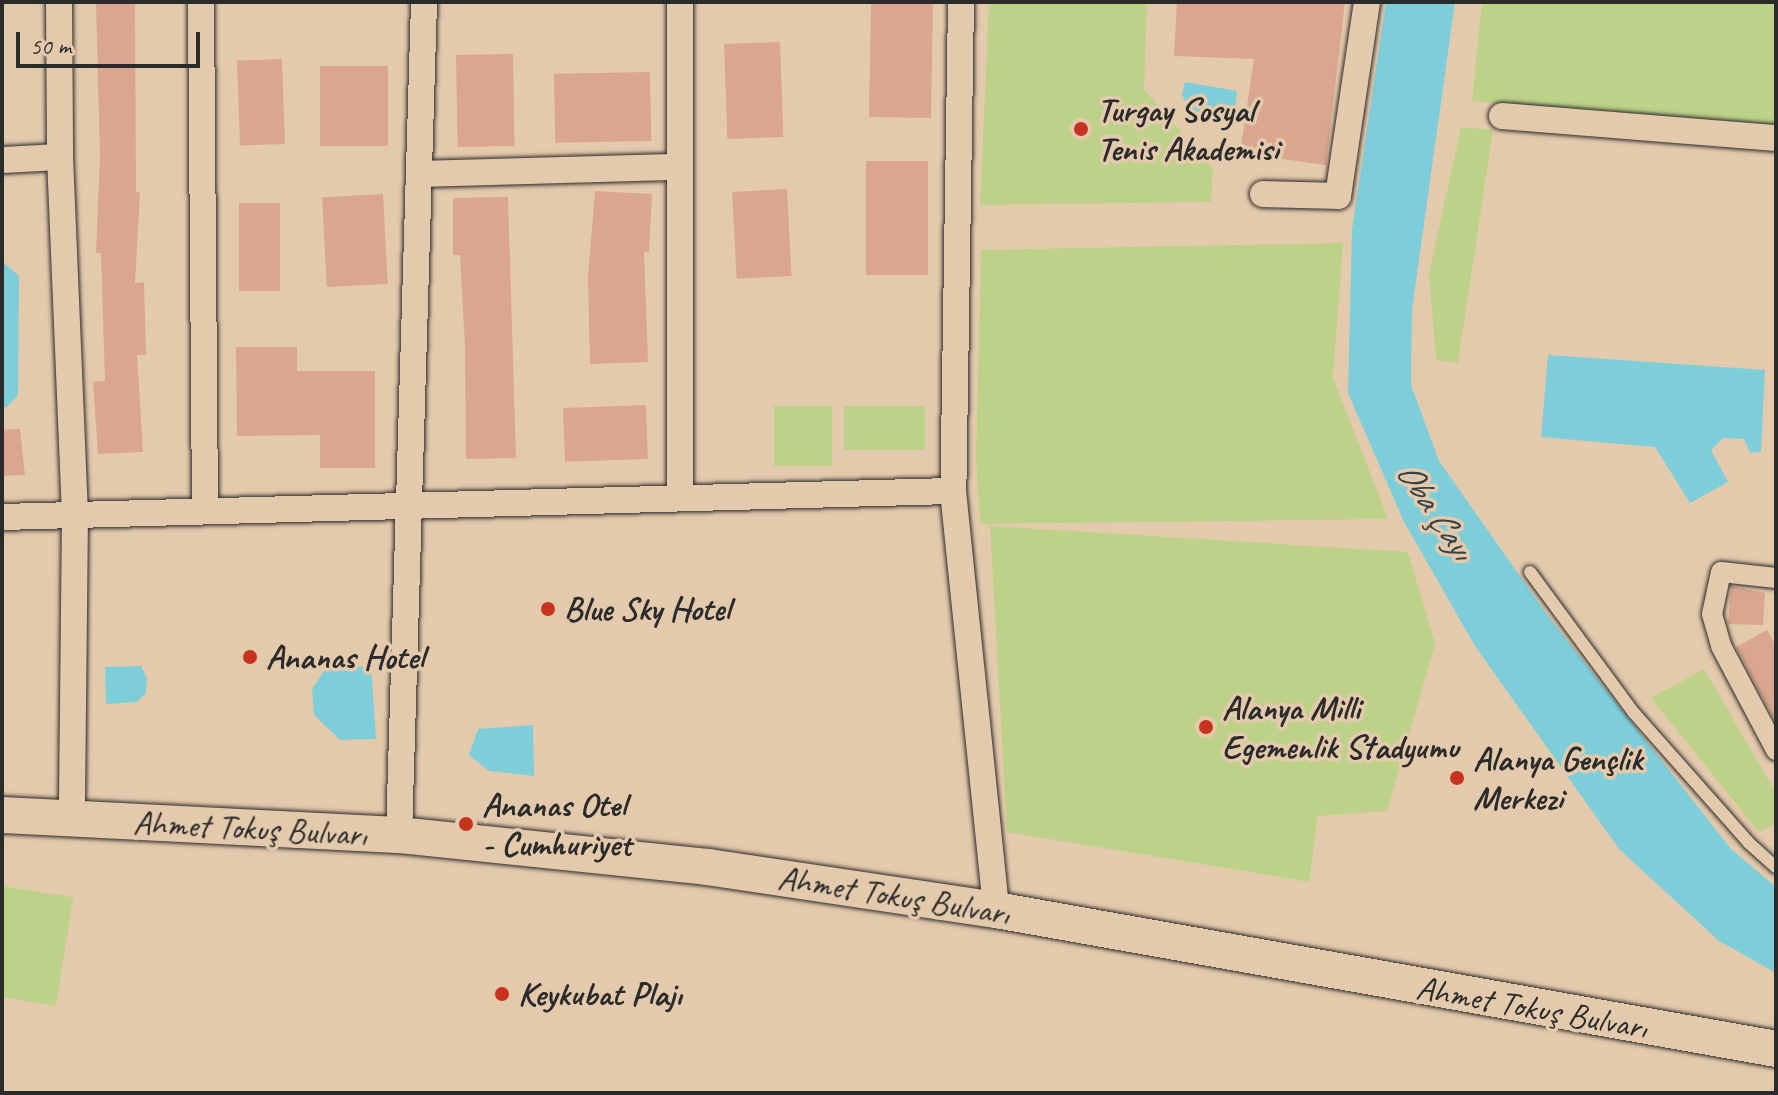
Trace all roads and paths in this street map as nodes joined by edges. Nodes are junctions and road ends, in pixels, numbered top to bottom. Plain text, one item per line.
1 (59, 2) edge
2 (201, 2) edge
3 (424, 2) edge
4 (680, 2) edge
5 (961, 2) edge
6 (1367, 2) edge
7 (1502, 116) dead end
8 (1776, 138) edge
9 (60, 157) junction
10 (2, 160) edge
11 (677, 167) junction
12 (422, 174) junction
13 (1263, 194) dead end
14 (953, 491) junction
15 (680, 498) junction
16 (411, 508) junction
17 (205, 511) junction
18 (75, 515) junction
19 (2, 517) edge
20 (1530, 572) dead end
21 (1776, 578) edge
22 (1776, 750) edge
23 (2, 815) edge
24 (72, 819) junction
25 (399, 835) junction
26 (1776, 867) edge
27 (996, 910) junction
28 (1776, 1049) edge

1 - 9 street
2 - 17 street
3 - 12 street
4 - 11 street
5 - 14 street
6 - 13 street
7 - 8 street
9 - 10 street
9 - 18 street
11 - 12 street
11 - 15 street
12 - 16 street
14 - 15 street
14 - 27 street
15 - 16 street
16 - 17 street
16 - 25 street
17 - 18 street
18 - 19 street
18 - 24 street
20 - 26 lane
21 - 22 street
23 - 24 main road, Ahmet Tokuş Bulvarı
24 - 25 main road, Ahmet Tokuş Bulvarı
25 - 27 main road, Ahmet Tokuş Bulvarı
27 - 28 main road, Ahmet Tokuş Bulvarı

